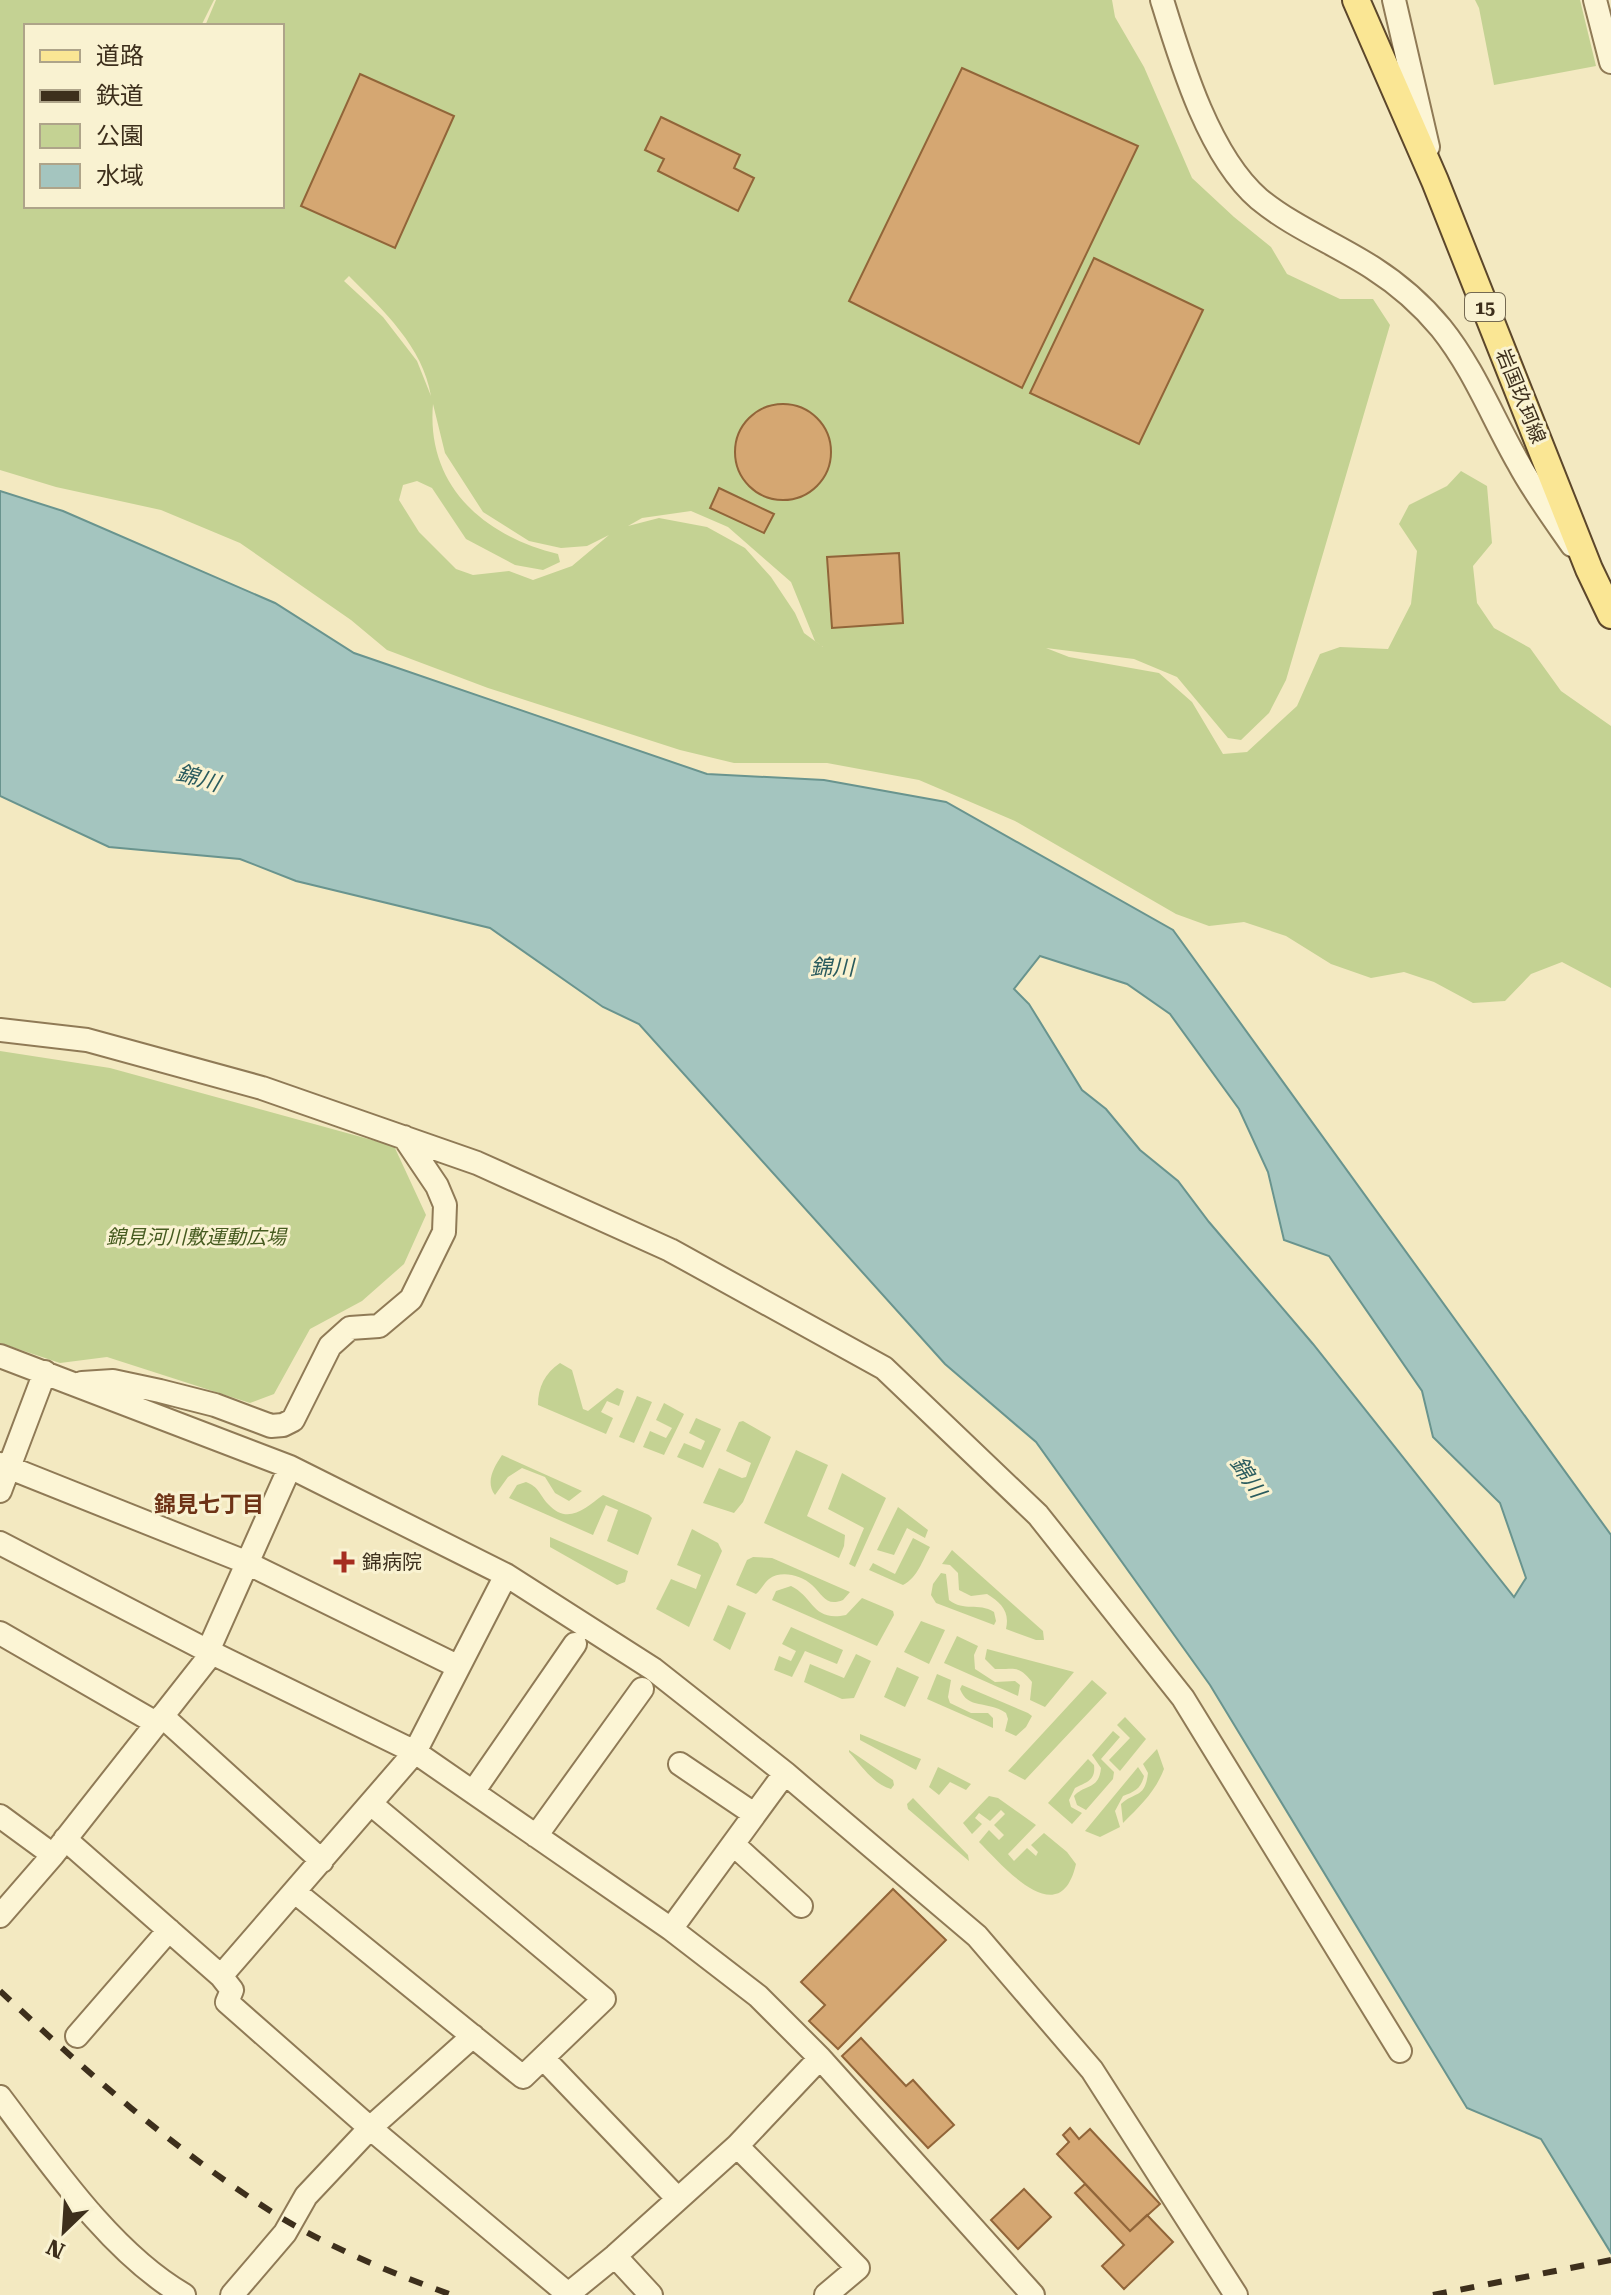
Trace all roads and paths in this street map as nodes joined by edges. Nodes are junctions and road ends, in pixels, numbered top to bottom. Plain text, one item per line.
1 (1162, 0) edge
2 (1356, 0) edge
3 (1394, 0) edge
4 (1597, 1) edge
5 (1611, 62) edge
6 (1435, 181) junction
7 (1589, 569) junction
8 (1611, 615) edge
9 (0, 1030) edge
10 (404, 1137) junction
11 (0, 1356) edge
12 (45, 1372) junction
13 (73, 1383) junction
14 (5, 1466) edge
15 (290, 1467) junction
16 (0, 1491) edge
17 (0, 1543) edge
18 (246, 1563) junction
19 (506, 1575) junction
20 (0, 1633) edge
21 (575, 1644) dead end
22 (210, 1652) junction
23 (457, 1666) junction
24 (642, 1689) dead end
25 (159, 1719) junction
26 (415, 1752) junction
27 (680, 1764) dead end
28 (785, 1773) junction
29 (473, 1792) junction
30 (371, 1804) junction
31 (754, 1814) junction
32 (0, 1816) edge
33 (536, 1836) junction
34 (733, 1844) junction
35 (59, 1847) junction
36 (322, 1861) junction
37 (295, 1892) junction
38 (801, 1906) dead end
39 (0, 1916) edge
40 (671, 1929) junction
41 (169, 1930) junction
42 (221, 1976) junction
43 (77, 2036) dead end
44 (473, 2036) junction
45 (1400, 2051) dead end
46 (543, 2058) junction
47 (820, 2058) junction
48 (0, 2097) edge
49 (370, 2128) junction
50 (737, 2146) junction
51 (678, 2199) junction
52 (615, 2256) junction
53 (833, 2293) edge
54 (184, 2295) edge
55 (232, 2295) edge
56 (567, 2295) edge
57 (651, 2295) edge
58 (1033, 2295) edge
59 (1236, 2295) edge

1 - 7 street
2 - 6 main road, 岩国玖珂線 / 15
3 - 6 street
4 - 5 street
6 - 7 main road, 岩国玖珂線 / 15
7 - 8 main road, 岩国玖珂線 / 15
9 - 10 street
10 - 13 street
10 - 45 street
11 - 12 street
12 - 13 street
12 - 14 street
13 - 15 street
14 - 16 street
14 - 18 street
15 - 18 street
15 - 19 street
17 - 22 street
18 - 22 street
18 - 23 street
19 - 23 street
19 - 28 street
20 - 25 street
21 - 29 street
22 - 25 street
22 - 26 street
23 - 26 street
24 - 33 street
25 - 35 street
25 - 36 street
26 - 29 street
26 - 30 street
27 - 31 street
28 - 31 street
28 - 59 street
29 - 33 street
30 - 36 street
30 - 46 street
31 - 34 street
32 - 35 street
33 - 40 street
34 - 38 street
34 - 40 street
35 - 39 street
35 - 41 street
36 - 37 street
37 - 42 street
37 - 44 street
40 - 47 street
41 - 42 street
41 - 43 street
42 - 49 street
44 - 46 street
44 - 49 street
46 - 51 street
47 - 50 street
47 - 58 street
48 - 54 street
49 - 55 street
49 - 56 street
50 - 51 street
50 - 53 street
51 - 52 street
52 - 56 street
52 - 57 street

